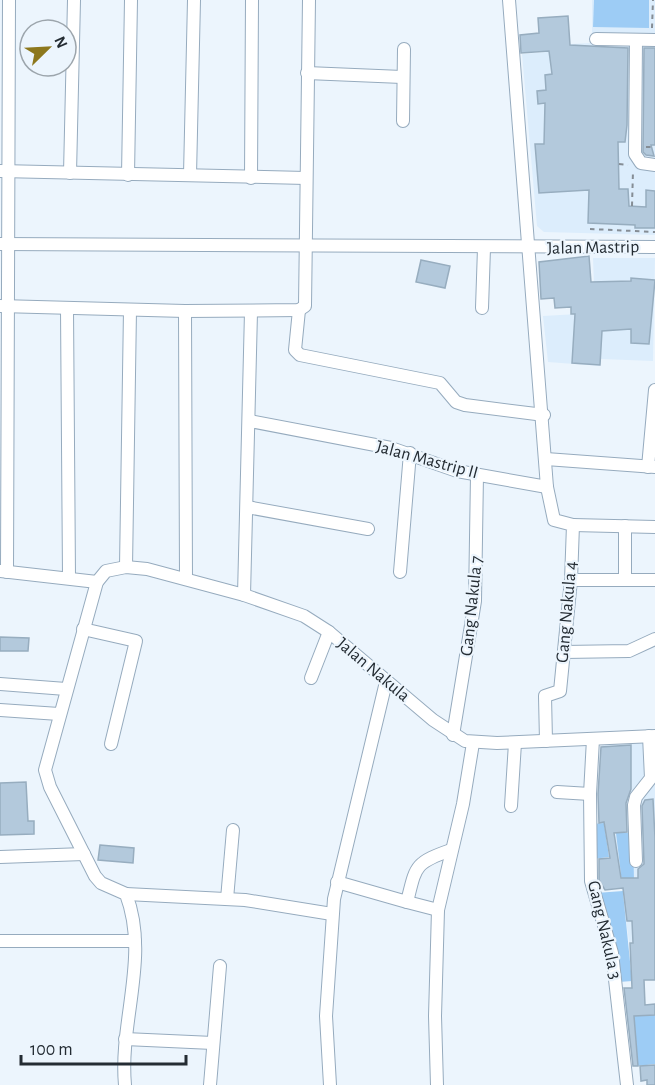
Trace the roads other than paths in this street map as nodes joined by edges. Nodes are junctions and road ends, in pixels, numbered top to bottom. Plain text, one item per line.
1 (9, 0) edge
2 (74, 0) edge
3 (131, 0) edge
4 (194, 0) edge
5 (252, 0) edge
6 (309, 0) edge
7 (510, 0) edge
8 (596, 39) dead end
9 (636, 40) junction
10 (653, 40) edge
11 (404, 49) dead end
12 (307, 73) junction
13 (402, 77) junction
14 (403, 121) dead end
15 (655, 165) edge
16 (4, 171) edge
17 (70, 173) junction
18 (129, 175) junction
19 (190, 175) junction
20 (251, 178) junction
21 (306, 178) junction
22 (5, 244) edge
23 (307, 245) junction
24 (655, 247) edge
25 (484, 248) junction
26 (531, 248) junction
27 (4, 307) edge
28 (482, 308) dead end
29 (66, 309) junction
30 (130, 310) junction
31 (299, 310) junction
32 (185, 311) junction
33 (251, 312) junction
34 (655, 390) edge
35 (654, 404) edge
36 (544, 415) junction
37 (250, 421) junction
38 (410, 453) junction
39 (546, 459) junction
40 (651, 467) edge
41 (477, 475) junction
42 (548, 487) junction
43 (247, 507) junction
44 (573, 525) junction
45 (625, 526) junction
46 (655, 527) edge
47 (368, 529) dead end
48 (126, 567) junction
49 (4, 572) edge
50 (400, 572) dead end
51 (69, 577) junction
52 (186, 579) junction
53 (571, 580) junction
54 (625, 580) junction
55 (655, 580) edge
56 (97, 582) junction
57 (244, 595) junction
58 (83, 629) junction
59 (329, 633) junction
60 (655, 639) edge
61 (564, 652) junction
62 (311, 678) dead end
63 (386, 682) junction
64 (0, 684) edge
65 (66, 689) junction
66 (0, 710) edge
67 (59, 714) junction
68 (453, 735) junction
69 (652, 736) edge
70 (593, 739) junction
71 (546, 741) junction
72 (473, 743) junction
73 (515, 743) junction
74 (111, 744) dead end
75 (653, 777) edge
76 (557, 792) dead end
77 (590, 794) junction
78 (511, 806) dead end
79 (233, 830) dead end
80 (451, 850) junction
81 (84, 854) junction
82 (0, 857) edge
83 (636, 861) dead end
84 (337, 882) junction
85 (126, 894) junction
86 (227, 899) junction
87 (407, 902) junction
88 (438, 910) junction
89 (332, 914) junction
90 (0, 940) edge
91 (135, 941) junction
92 (220, 966) dead end
93 (126, 1039) junction
94 (213, 1043) junction
95 (126, 1085) edge
96 (210, 1085) edge
97 (330, 1085) edge
98 (437, 1085) edge
99 (627, 1085) edge

1 - 16 street
2 - 17 street
3 - 18 street
4 - 19 street
5 - 20 street
6 - 12 street
7 - 26 street
8 - 9 street
9 - 10 street
9 - 15 street
11 - 13 street
12 - 13 street
12 - 21 street
13 - 14 street
16 - 17 street
16 - 22 street
17 - 18 street
18 - 19 street
19 - 20 street
20 - 21 street
21 - 23 street
22 - 23 street, Jalan Mastrip
22 - 27 street
23 - 25 street, Jalan Mastrip
23 - 31 street
24 - 26 street, Jalan Mastrip
25 - 26 street, Jalan Mastrip
25 - 28 street
26 - 36 street
27 - 29 street
27 - 49 street
29 - 30 street
29 - 51 street
30 - 32 street
30 - 48 street
31 - 33 street
31 - 36 street
32 - 33 street
32 - 52 street
33 - 37 street
34 - 35 street
35 - 40 street
36 - 39 street
37 - 38 street, Jalan Mastrip II
37 - 43 street
38 - 41 street, Jalan Mastrip II
38 - 50 street
39 - 40 street
39 - 42 street
41 - 42 street, Jalan Mastrip II
41 - 68 street, Gang Nakula 7
42 - 44 street
43 - 47 street
43 - 57 street
44 - 45 street
44 - 53 street, Gang Nakula 4
45 - 46 street
45 - 54 street
48 - 52 street, Jalan Nakula
48 - 56 street
49 - 51 street
51 - 56 street
52 - 57 street, Jalan Nakula
53 - 54 street
53 - 61 street, Gang Nakula 4
54 - 55 street
56 - 58 street
57 - 59 street, Jalan Nakula
58 - 65 street
58 - 74 street
59 - 62 street
59 - 63 street, Jalan Nakula
60 - 61 street
61 - 71 street, Gang Nakula 4
63 - 68 street, Jalan Nakula
63 - 84 street
64 - 65 street
65 - 67 street
66 - 67 street
67 - 81 street
68 - 72 street, Jalan Nakula
69 - 70 street, Jalan Nakula
69 - 75 street
70 - 71 street, Jalan Nakula
70 - 77 street, Gang Nakula 3
71 - 73 street, Jalan Nakula
72 - 73 street, Jalan Nakula
72 - 80 street
73 - 78 street
75 - 83 street
76 - 77 street
77 - 99 street, Gang Nakula 3
79 - 86 street
80 - 87 street
80 - 88 street
81 - 82 street
81 - 85 street
84 - 87 street
84 - 89 street
85 - 86 street
85 - 91 street
86 - 89 street
87 - 88 street
88 - 98 street
89 - 97 street
90 - 91 street
91 - 93 street
92 - 94 street
93 - 94 street
93 - 95 street
94 - 96 street

